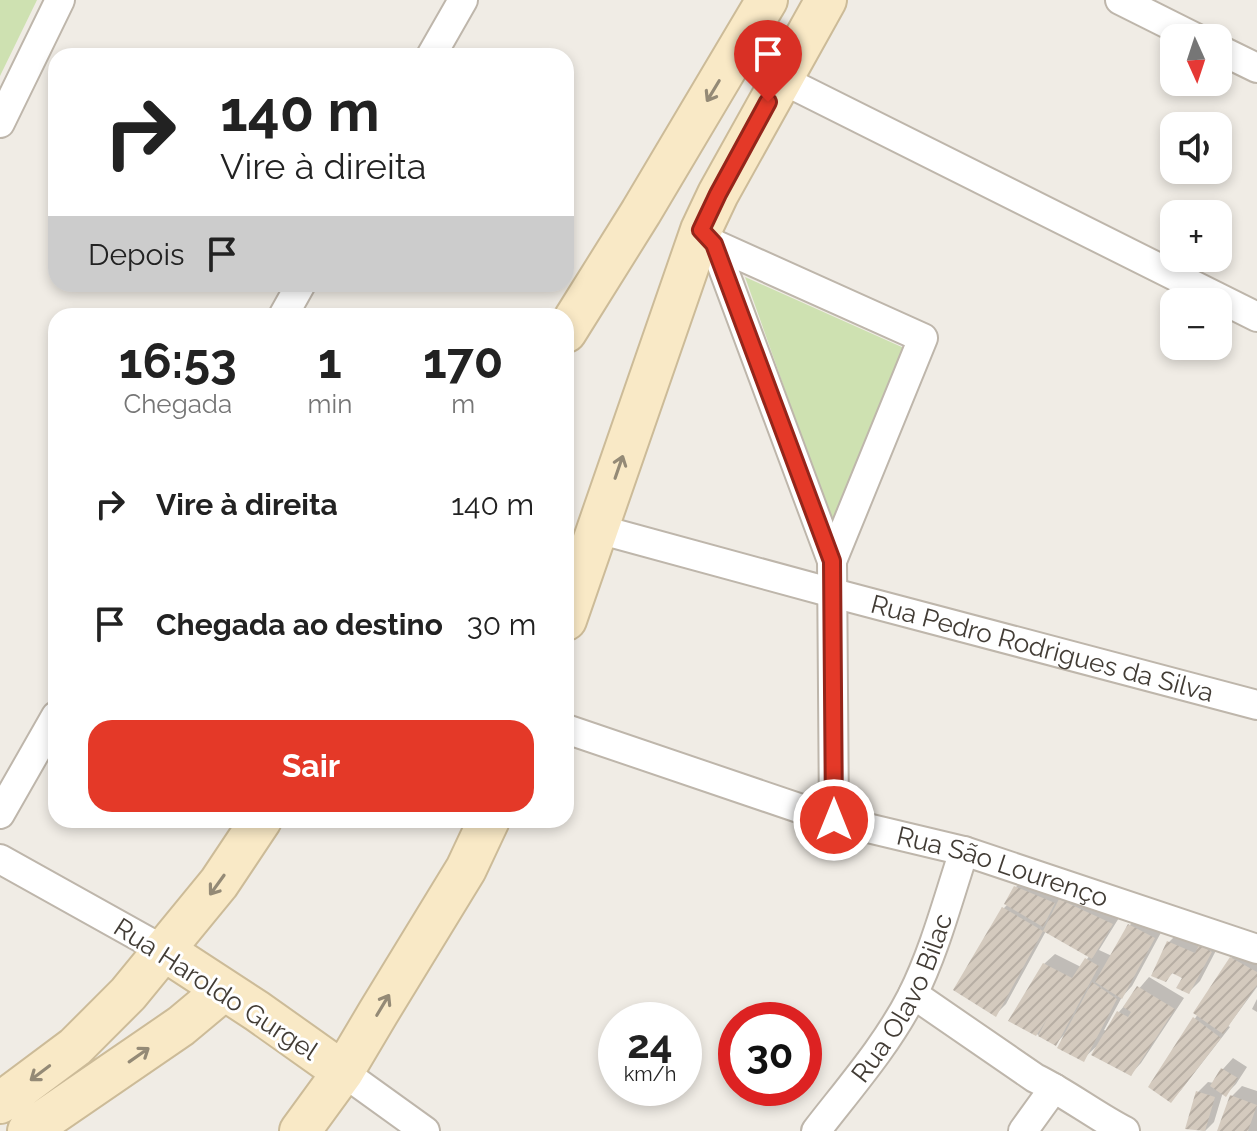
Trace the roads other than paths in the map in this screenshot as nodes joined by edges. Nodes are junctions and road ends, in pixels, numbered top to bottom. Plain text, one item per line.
1 (60, 0) edge
2 (463, 0) edge
3 (767, 0) edge
4 (826, 0) edge
5 (1120, 0) edge
6 (1168, 24) edge
7 (436, 48) edge
8 (1232, 56) edge
9 (1257, 68) edge
10 (781, 79) junction
11 (0, 123) edge
12 (708, 237) junction
13 (1257, 317) edge
14 (574, 319) edge
15 (598, 529) junction
16 (832, 561) junction
17 (833, 593) junction
18 (574, 597) edge
19 (1257, 705) edge
20 (48, 730) edge
21 (574, 732) edge
22 (0, 814) edge
23 (834, 820) junction
24 (256, 828) edge
25 (485, 828) edge
26 (964, 851) junction
27 (0, 859) edge
28 (1257, 949) edge
29 (165, 951) junction
30 (224, 990) junction
31 (913, 994) junction
32 (343, 1072) junction
33 (1054, 1088) junction
34 (0, 1103) edge
35 (28, 1131) edge
36 (300, 1131) edge
37 (425, 1131) edge
38 (816, 1131) edge
39 (1023, 1131) edge
40 (1125, 1131) edge

1 - 11 street
2 - 7 street
3 -> 14 street
4 - 10 street
5 - 6 street
8 - 9 street
10 - 12 street
10 - 13 street
15 -> 12 street
12 - 16 street
12 - 16 street
15 - 17 street, Rua Pedro Rodrigues da Silva
15 - 18 street
16 - 17 street
17 - 19 street, Rua Pedro Rodrigues da Silva
17 - 23 street
20 - 22 street
21 - 23 street, Rua São Lourenço
23 - 26 street, Rua São Lourenço
24 -> 29 street
32 -> 25 street
26 - 28 street, Rua São Lourenço
26 - 31 street, Rua Olavo Bilac
27 - 29 street, Rua Haroldo Gurgel
29 - 30 street, Rua Haroldo Gurgel
29 -> 34 street
30 - 32 street, Rua Haroldo Gurgel
35 -> 30 street
31 - 33 street
31 - 38 street, Rua Olavo Bilac
32 - 36 street
32 - 37 street, Rua Haroldo Gurgel
33 - 39 street
33 - 40 street

